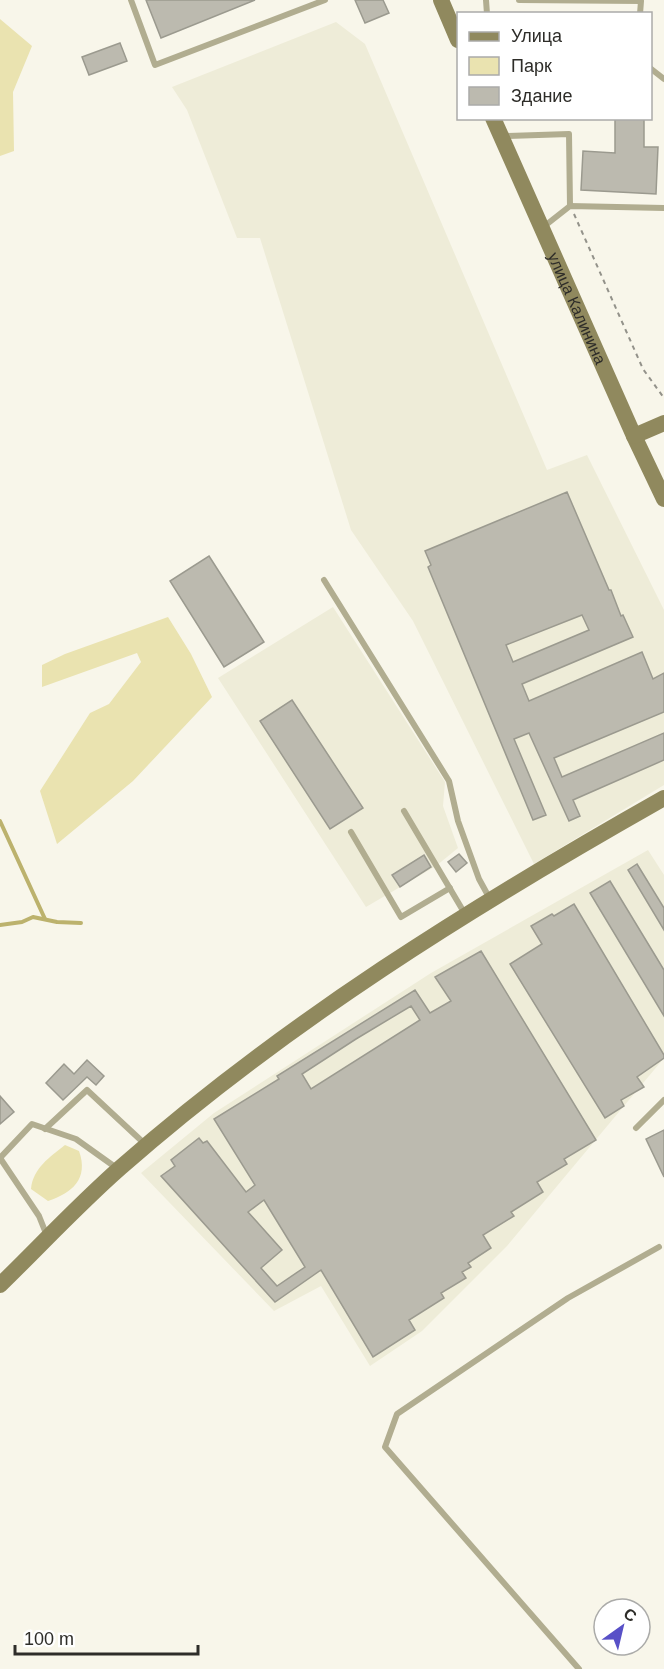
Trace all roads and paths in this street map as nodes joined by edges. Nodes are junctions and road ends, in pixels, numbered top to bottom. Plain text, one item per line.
1 (131, 0) edge
2 (325, 0) edge
3 (441, 0) edge
4 (519, 0) edge
5 (640, 12) edge
6 (457, 36) edge
7 (652, 69) edge
8 (664, 79) edge
9 (494, 120) edge
10 (501, 136) junction
11 (570, 206) junction
12 (664, 208) edge
13 (542, 228) junction
14 (664, 398) edge
15 (664, 423) edge
16 (634, 436) junction
17 (664, 499) edge
18 (324, 580) dead end
19 (664, 798) edge
20 (404, 811) dead end
21 (351, 832) dead end
22 (450, 888) junction
23 (490, 899) junction
24 (465, 914) junction
25 (664, 1100) edge
26 (636, 1128) dead end
27 (45, 1129) junction
28 (147, 1146) junction
29 (119, 1169) junction
30 (48, 1238) junction
31 (659, 1248) dead end
32 (0, 1285) edge
33 (579, 1669) edge

1 - 2 lane
3 - 6 main road
4 - 5 lane
7 - 8 lane
9 - 10 main road, улица Калинина
10 - 11 lane
10 - 13 main road, улица Калинина
11 - 12 lane
11 - 13 lane
11 - 14 path
13 - 16 main road, улица Калинина
15 - 16 main road
16 - 17 main road, улица Калинина
18 - 23 lane
19 - 23 main road
20 - 22 lane
21 - 22 lane
22 - 24 lane
23 - 24 main road
24 - 28 main road
25 - 26 lane
27 - 28 lane
27 - 29 lane
27 - 30 lane
28 - 29 main road
29 - 30 main road
30 - 32 main road
31 - 33 lane

